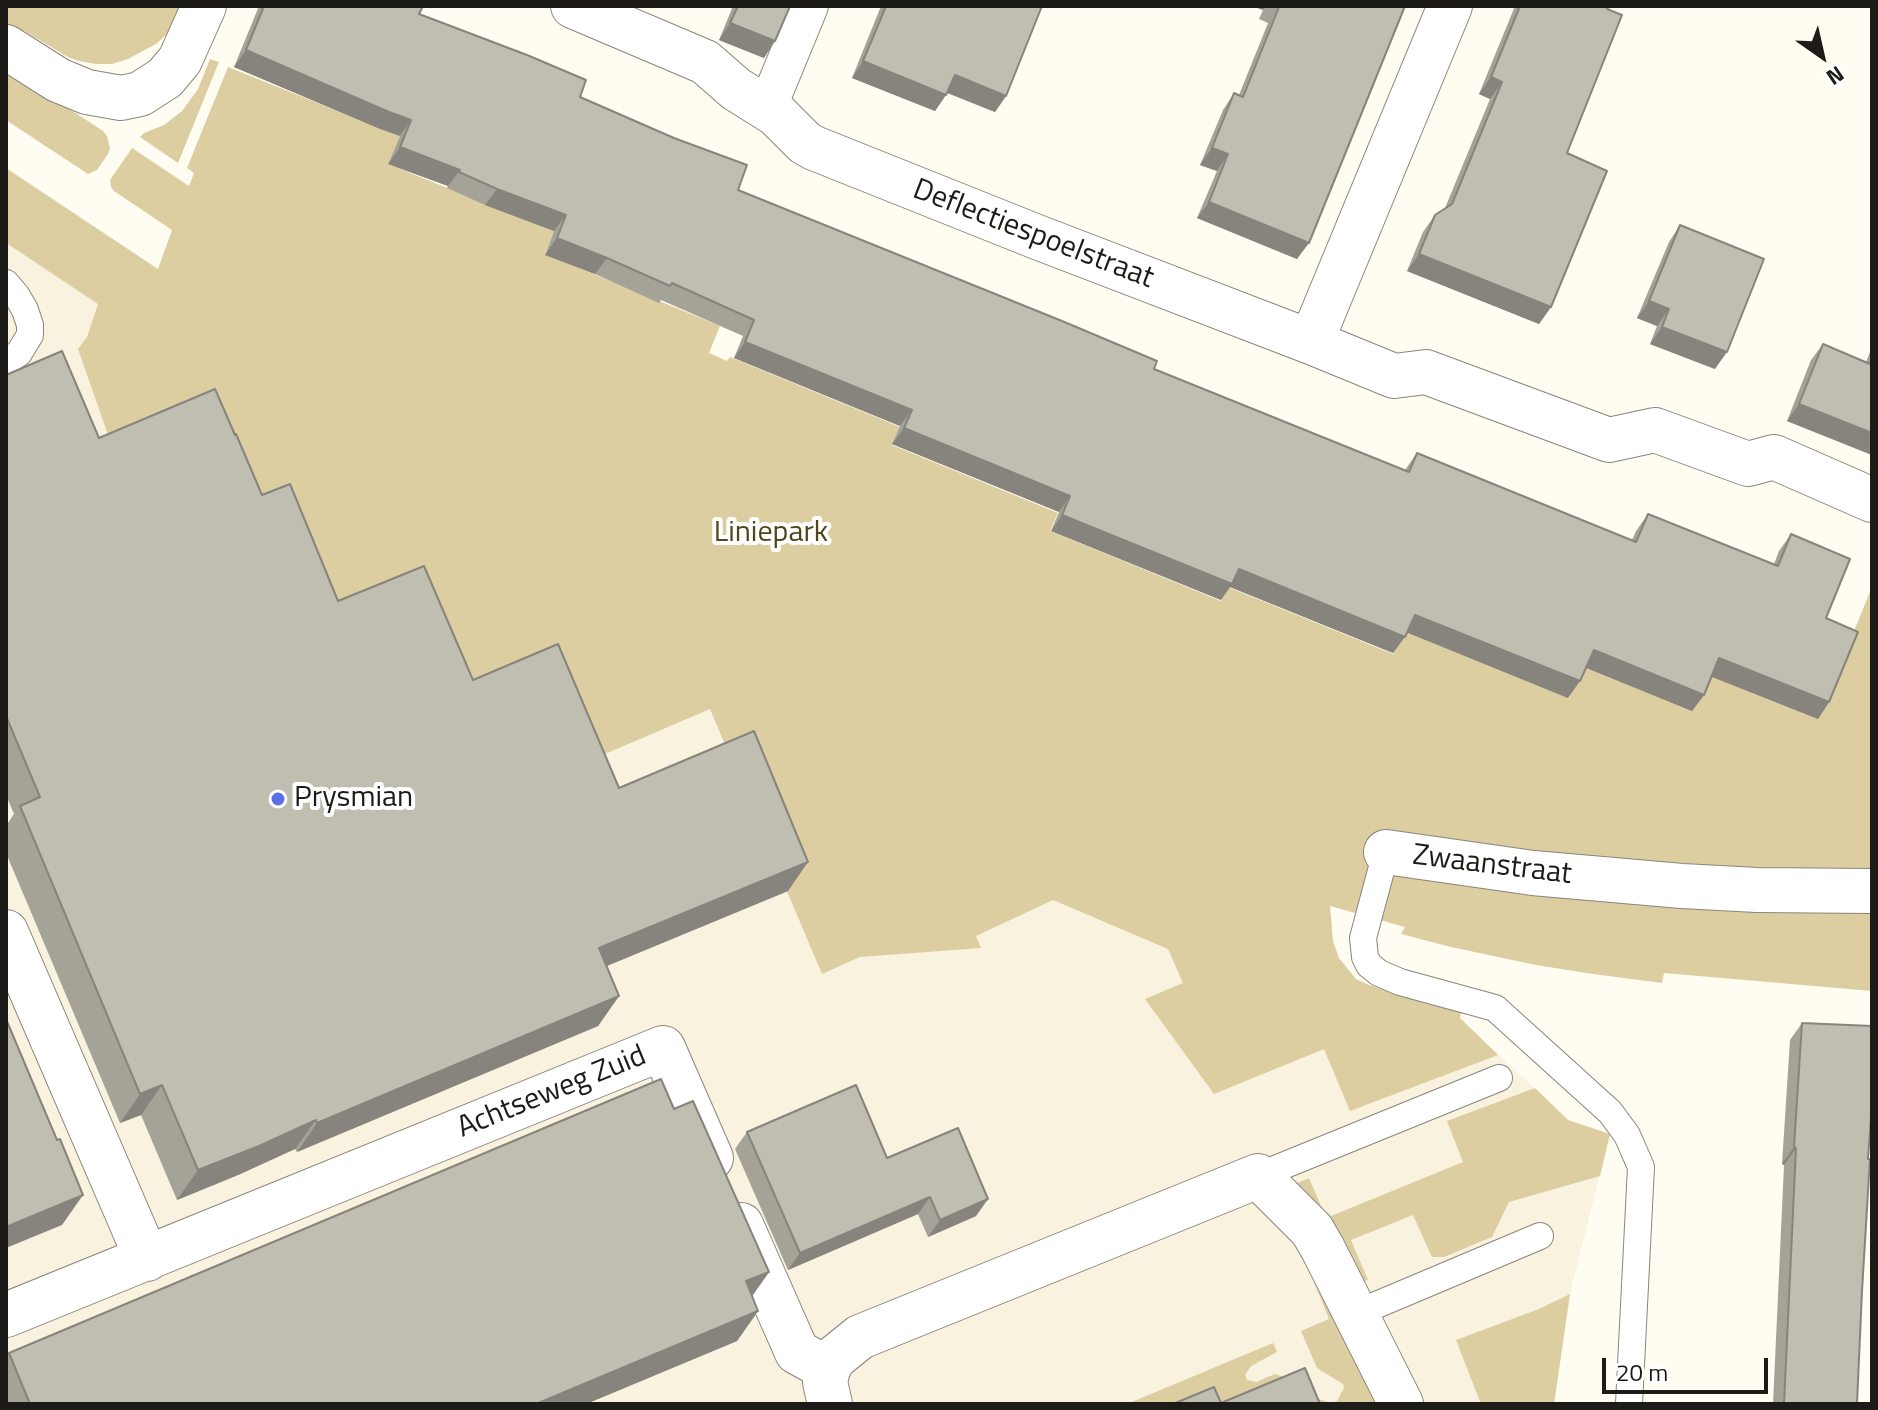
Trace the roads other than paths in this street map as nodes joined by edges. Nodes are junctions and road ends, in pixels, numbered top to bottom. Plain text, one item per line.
1 (204, 6) edge
2 (573, 6) edge
3 (809, 6) edge
4 (1450, 6) edge
5 (6, 47) edge
6 (767, 108) junction
7 (6, 283) edge
8 (1311, 342) junction
9 (6, 362) edge
10 (1872, 500) edge
11 (1386, 852) joint
12 (1872, 891) edge
13 (6, 932) edge
14 (1499, 1078) dead end
15 (1258, 1176) junction
16 (1540, 1236) dead end
17 (147, 1259) junction
18 (1355, 1314) junction
19 (6, 1315) edge
20 (829, 1386) edge
21 (1401, 1404) edge
22 (1629, 1404) edge

1 - 5 street
2 - 6 street, Deflectiespoelstraat
3 - 6 street
4 - 8 street
6 - 8 street, Deflectiespoelstraat
7 - 9 lane
8 - 10 street, Deflectiespoelstraat
11 - 12 street, Zwaanstraat
11 - 22 lane, Zwaanstraat
13 - 17 street
14 - 15 lane
15 - 18 street
15 - 20 street, Achtseweg Zuid
16 - 18 lane
17 - 19 street, Achtseweg Zuid
17 - 20 street, Achtseweg Zuid
18 - 21 street

